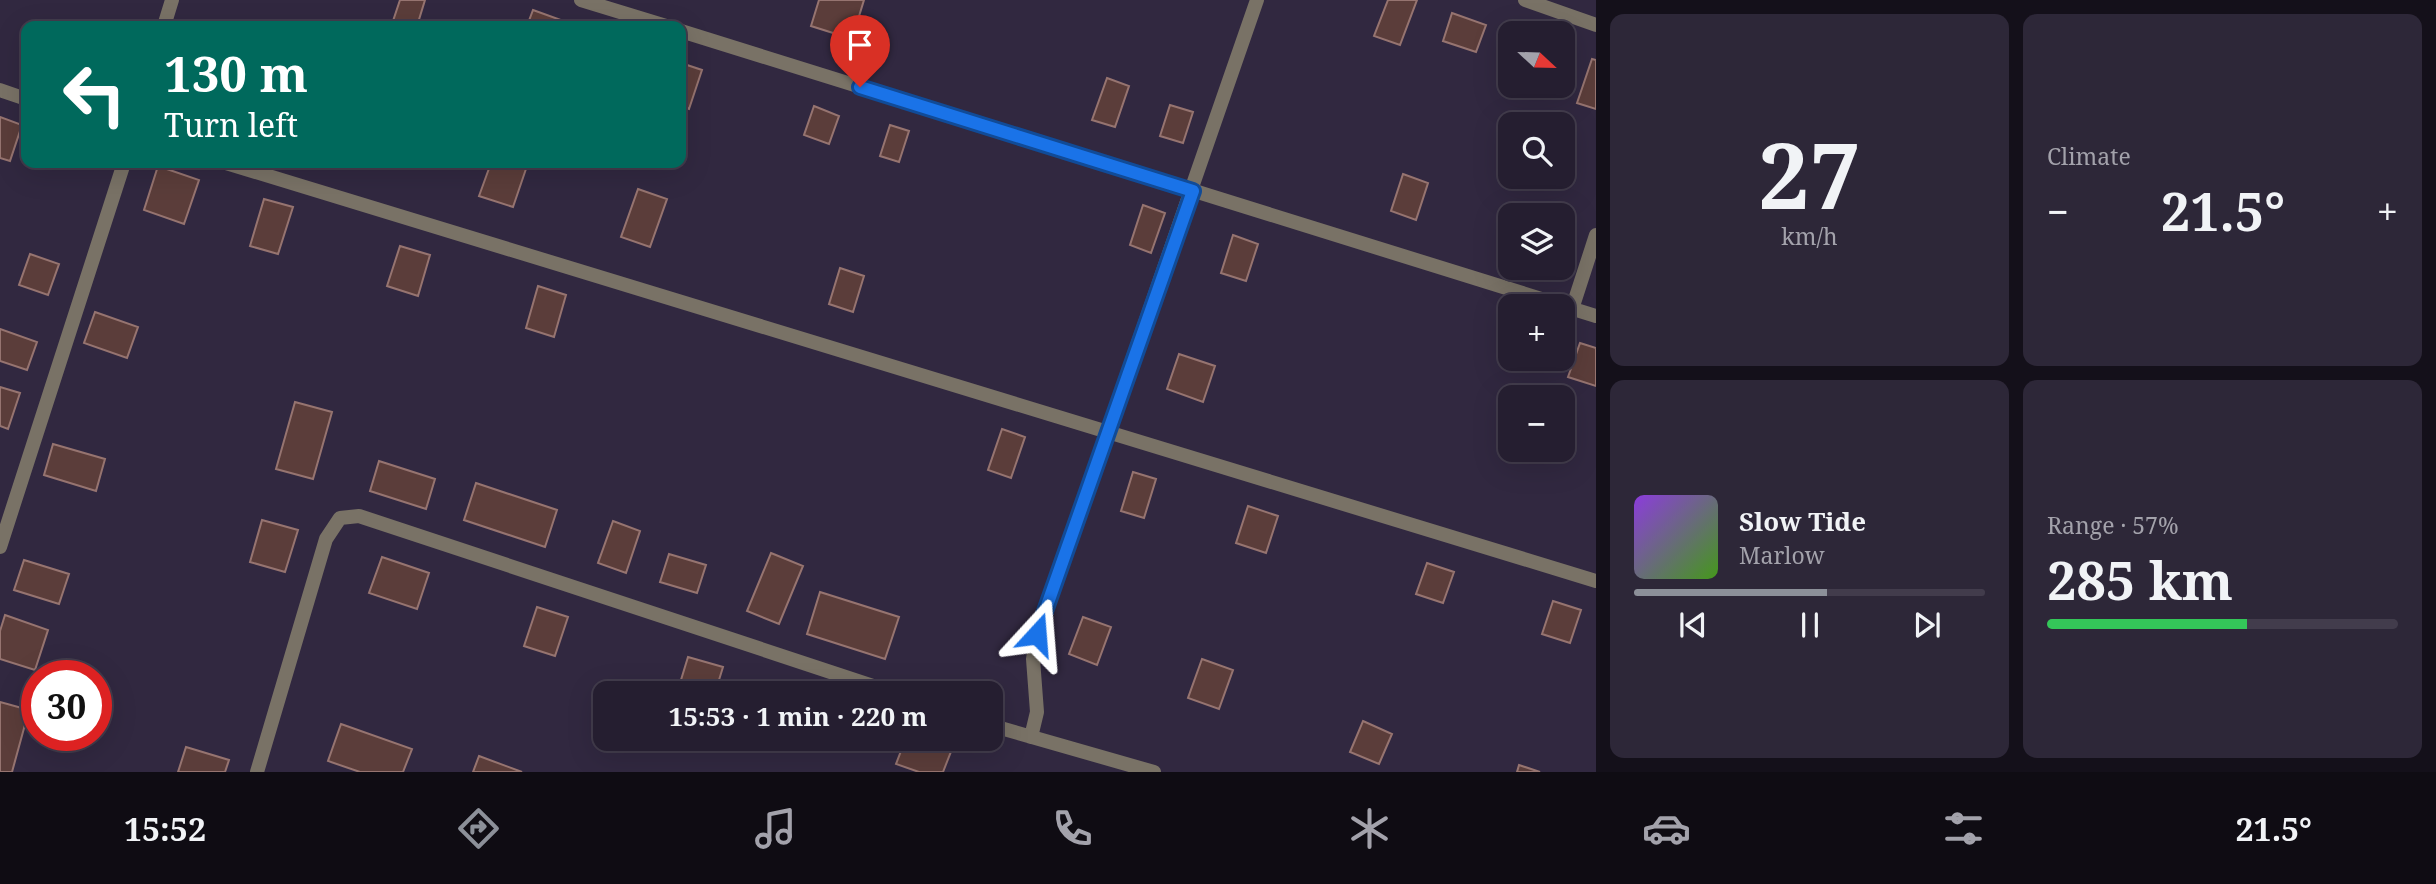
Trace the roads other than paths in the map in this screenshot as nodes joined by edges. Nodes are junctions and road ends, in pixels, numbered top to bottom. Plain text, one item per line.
1 (172, 0) edge
2 (581, 0) edge
3 (1257, 0) edge
4 (1525, 0) edge
5 (166, 21) edge
6 (650, 21) edge
7 (1596, 25) edge
8 (686, 33) edge
9 (0, 90) edge
10 (21, 97) edge
11 (122, 168) edge
12 (242, 168) edge
13 (1193, 191) junction
14 (1596, 235) edge
15 (1524, 294) edge
16 (1575, 300) edge
17 (1575, 310) edge
18 (1596, 316) edge
19 (1108, 431) junction
20 (0, 547) edge
21 (1596, 580) edge
22 (858, 681) edge
23 (1003, 729) edge
24 (1031, 737) junction
25 (257, 772) edge
26 (1154, 772) edge

1 - 5 street
2 - 6 street
3 - 13 street
4 - 7 street
8 - 13 street
9 - 10 street
11 - 20 street
12 - 19 street
13 - 15 street
13 - 19 street
14 - 16 street
17 - 18 street
19 - 21 street
19 - 24 street
22 - 25 street
23 - 24 street
24 - 26 street

